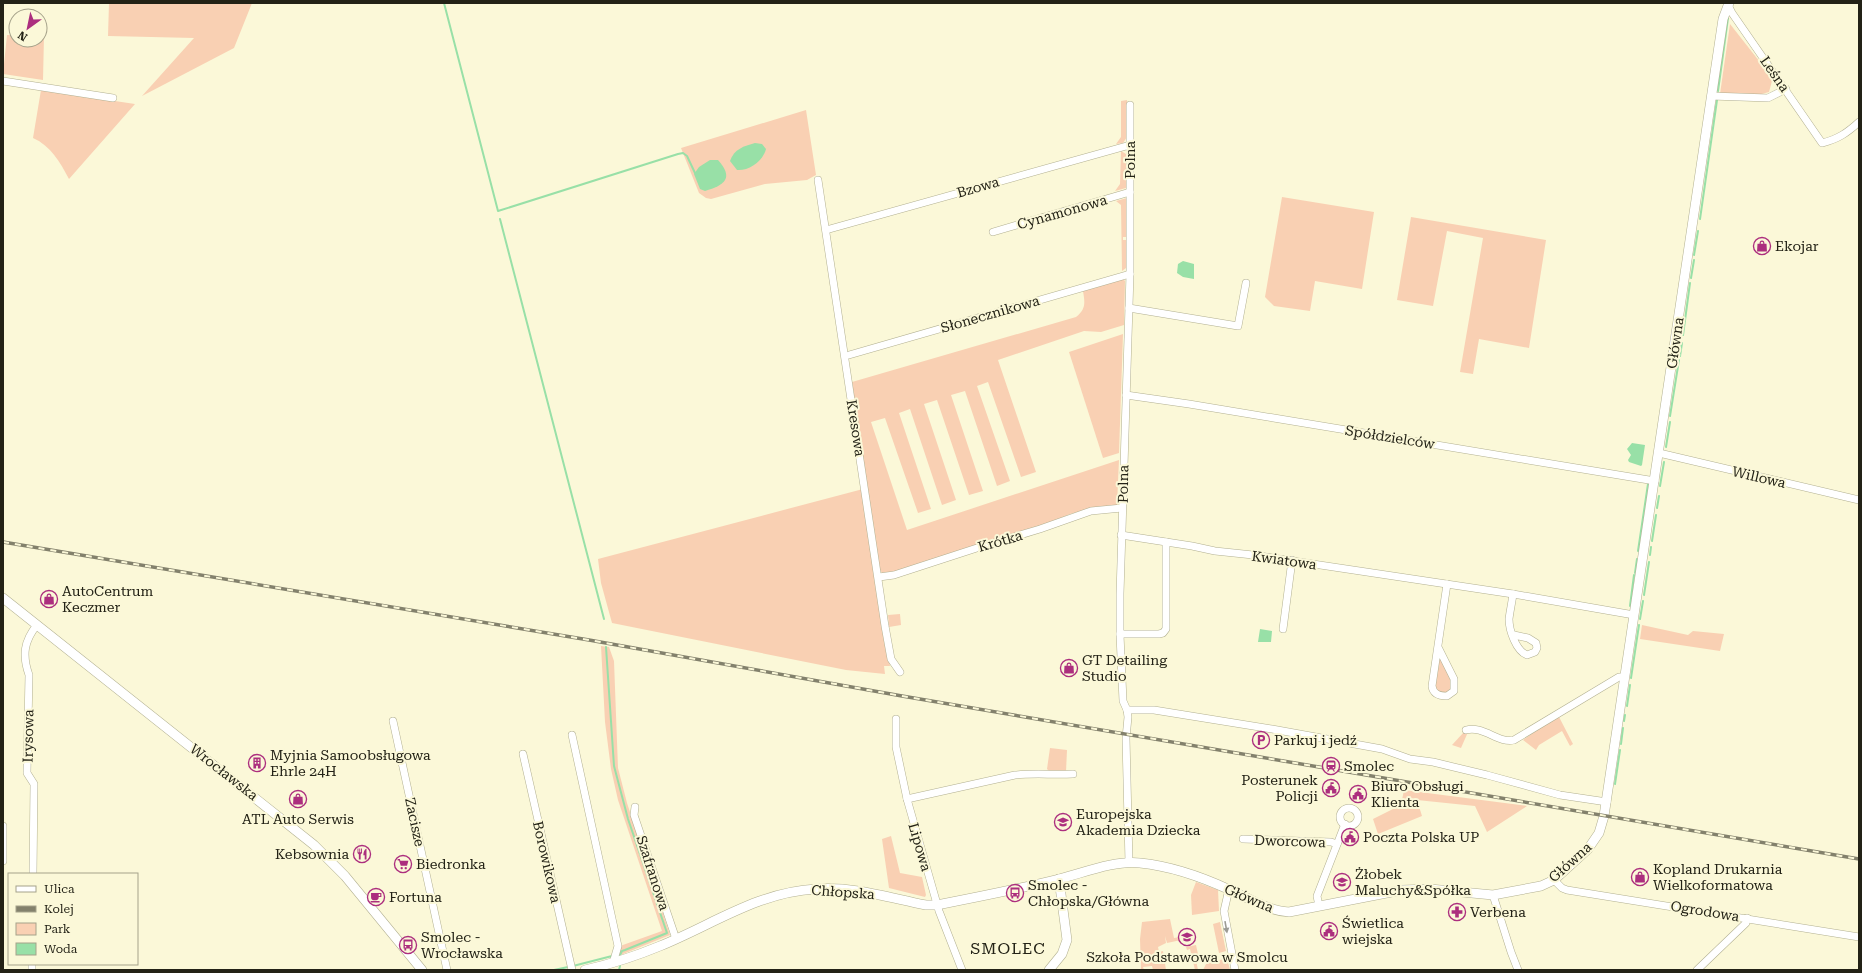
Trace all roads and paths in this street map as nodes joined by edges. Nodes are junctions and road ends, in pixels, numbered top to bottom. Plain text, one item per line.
1 (1728, 6) edge
2 (3, 81) edge
3 (1786, 89) junction
4 (1711, 96) junction
5 (113, 98) dead end
6 (1130, 105) dead end
7 (1859, 122) edge
8 (1130, 145) junction
9 (818, 180) dead end
10 (1130, 192) junction
11 (826, 230) junction
12 (993, 232) dead end
13 (1130, 274) junction
14 (1246, 283) dead end
15 (1129, 308) junction
16 (849, 355) dead end
17 (1126, 395) junction
18 (1659, 453) junction
19 (1655, 481) junction
20 (1859, 500) edge
21 (1122, 508) junction
22 (1121, 535) junction
23 (1166, 542) junction
24 (1292, 560) junction
25 (879, 577) junction
26 (1447, 584) junction
27 (1513, 594) junction
28 (3, 598) edge
29 (1634, 615) junction
30 (37, 625) junction
31 (1283, 629) dead end
32 (1120, 634) junction
33 (1514, 635) dead end
34 (1438, 647) junction
35 (900, 672) dead end
36 (1625, 677) junction
37 (1127, 710) junction
38 (896, 719) dead end
39 (393, 721) dead end
40 (1466, 730) dead end
41 (572, 735) dead end
42 (523, 754) dead end
43 (1073, 774) dead end
44 (907, 799) junction
45 (1607, 802) junction
46 (635, 807) dead end
47 (1345, 824) dead end
48 (4, 826) edge
49 (1243, 839) dead end
50 (1337, 844) junction
51 (3, 861) edge
52 (1129, 863) junction
53 (33, 873) edge
54 (1059, 879) junction
55 (1554, 880) junction
56 (1229, 889) junction
57 (1493, 895) junction
58 (937, 905) junction
59 (1319, 906) junction
60 (1747, 918) junction
61 (1859, 937) edge
62 (676, 939) junction
63 (613, 963) junction
64 (422, 970) edge
65 (446, 970) edge
66 (572, 970) edge
67 (585, 970) edge
68 (962, 970) edge
69 (1049, 970) edge
70 (1235, 970) edge
71 (1518, 970) edge
72 (1697, 970) edge

1 - 3 street, Leśna
1 - 4 street, Główna
2 - 5 street
3 - 4 street
3 - 7 street, Leśna
4 - 18 street, Główna
6 - 8 street, Polna
8 - 10 street, Polna
8 - 11 street, Bzowa
9 - 11 street, Kresowa
10 - 12 street, Cynamonowa
10 - 13 street, Polna
11 - 25 street, Kresowa
13 - 15 street, Polna
13 - 16 street, Słonecznikowa
14 - 15 street
15 - 17 street, Polna
17 - 19 street, Spółdzielców
17 - 21 street, Polna
18 - 19 street, Główna
18 - 20 street, Willowa
19 - 29 street, Główna
21 - 22 street, Polna
21 - 25 street, Krótka
22 - 23 street, Kwiatowa
22 - 32 street, Polna
23 - 24 street, Kwiatowa
23 - 32 street
24 - 26 street, Kwiatowa
24 - 31 street
25 - 35 street, Kresowa
26 - 27 street, Kwiatowa
26 - 34 street
27 - 29 street, Kwiatowa
27 - 33 street
28 - 30 street, Wrocławska
29 - 36 street, Główna
30 - 53 street, Irysowa
30 - 64 street, Wrocławska
32 - 37 street, Polna
34 - 34 street
36 - 40 street
36 - 45 street, Główna
37 - 45 street
37 - 52 street, Polna
38 - 44 street, Lipowa
39 - 65 street, Zacisze
41 - 63 street
42 - 66 street, Borowikowa
43 - 44 street
44 - 58 street, Lipowa
45 - 55 street, Główna
46 - 62 street, Szafranowa
47 - 50 street, Dworcowa
48 - 51 street
49 - 50 street, Dworcowa
50 - 59 street, Dworcowa
52 - 54 street, Główna
52 - 56 street, Główna
54 - 58 street, Chłopska
54 - 69 street
55 - 57 street, Główna
55 - 60 street, Ogrodowa
56 - 59 street, Główna
56 -> 70 street
57 - 59 street, Główna
57 - 71 street
58 - 62 street, Chłopska
58 - 68 street, Lipowa
60 - 61 street, Ogrodowa
60 - 72 street
62 - 63 street, Chłopska
63 - 67 street, Chłopska

